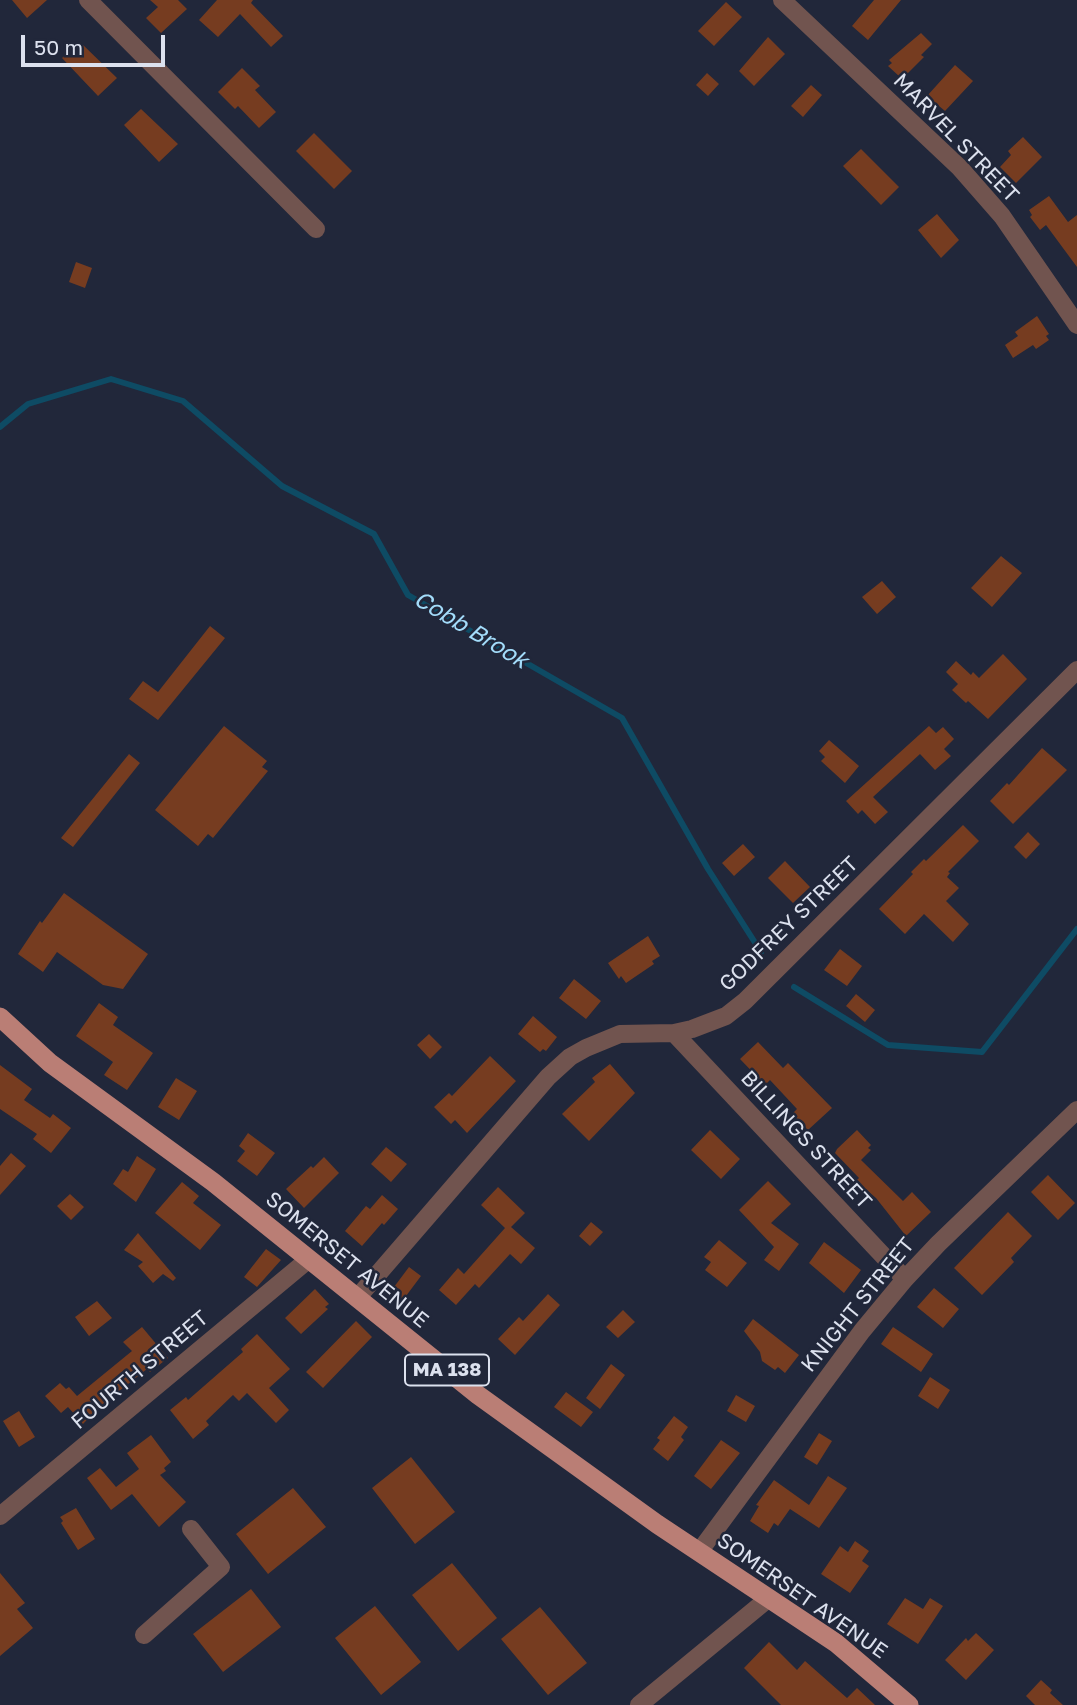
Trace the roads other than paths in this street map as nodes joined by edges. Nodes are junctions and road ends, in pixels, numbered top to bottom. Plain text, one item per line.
1 (89, 0) edge
2 (782, 0) edge
3 (316, 229) dead end
4 (1077, 325) edge
5 (1077, 670) edge
6 (0, 1017) edge
7 (674, 1033) junction
8 (1077, 1110) edge
9 (309, 1259) junction
10 (905, 1279) junction
11 (358, 1297) junction
12 (0, 1516) edge
13 (191, 1529) dead end
14 (699, 1552) junction
15 (769, 1598) junction
16 (144, 1635) dead end
17 (639, 1705) edge
18 (909, 1705) edge

1 - 3 street
2 - 4 street, MARVEL STREET
5 - 7 street, GODFREY STREET
6 - 9 main road, SOMERSET AVENUE / MA 138
7 - 10 street, BILLINGS STREET
7 - 11 street, GODFREY STREET
8 - 10 street, KNIGHT STREET
9 - 11 main road, SOMERSET AVENUE / MA 138
9 - 12 street, FOURTH STREET
10 - 14 street, KNIGHT STREET
11 - 14 main road, SOMERSET AVENUE / MA 138
13 - 16 street
14 - 15 main road, SOMERSET AVENUE / MA 138
15 - 17 street
15 - 18 main road, SOMERSET AVENUE / MA 138

